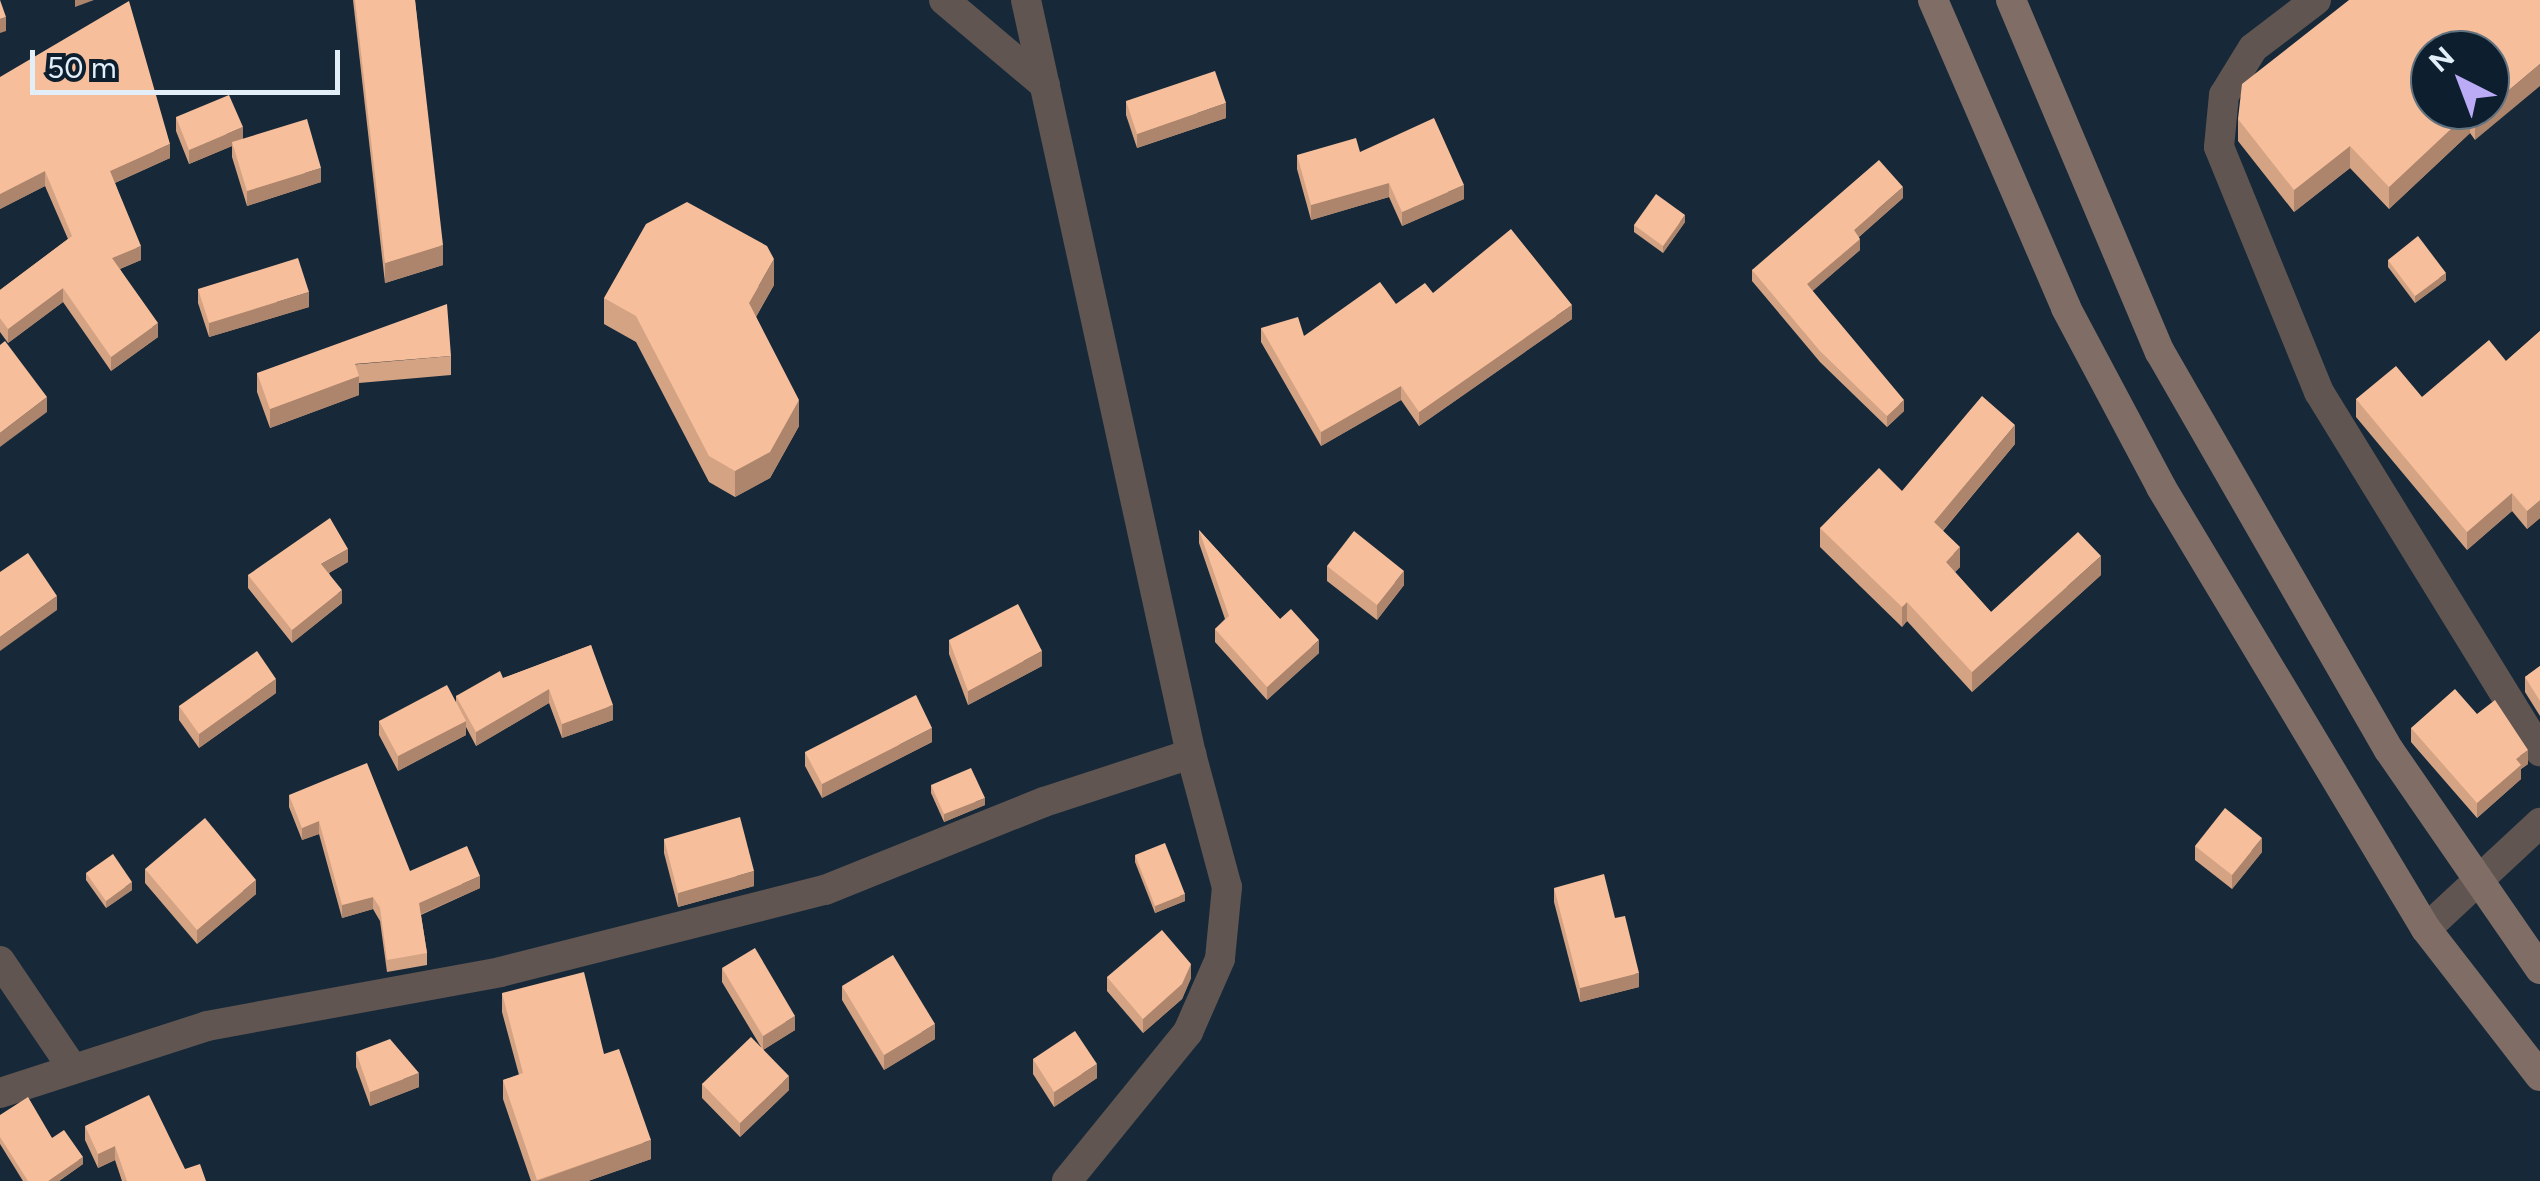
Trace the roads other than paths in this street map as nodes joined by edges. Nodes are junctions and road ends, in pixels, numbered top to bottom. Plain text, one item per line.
1 (944, 0) edge
2 (1026, 0) edge
3 (1932, 0) edge
4 (2011, 0) edge
5 (2316, 0) edge
6 (2282, 10) edge
7 (1045, 85) junction
8 (2540, 751) edge
9 (1191, 754) junction
10 (2540, 824) edge
11 (2479, 886) junction
12 (2426, 929) junction
13 (0, 961) edge
14 (2540, 968) edge
15 (73, 1070) junction
16 (2540, 1076) edge
17 (0, 1093) edge
18 (1067, 1181) edge

1 - 7 street
2 - 7 street
3 - 12 street
4 - 11 street
5 - 6 street
6 - 8 street
7 - 9 street
9 - 15 street
9 - 18 street
10 - 11 street
11 - 12 street
11 - 14 street
12 - 16 street
13 - 15 street
15 - 17 street

